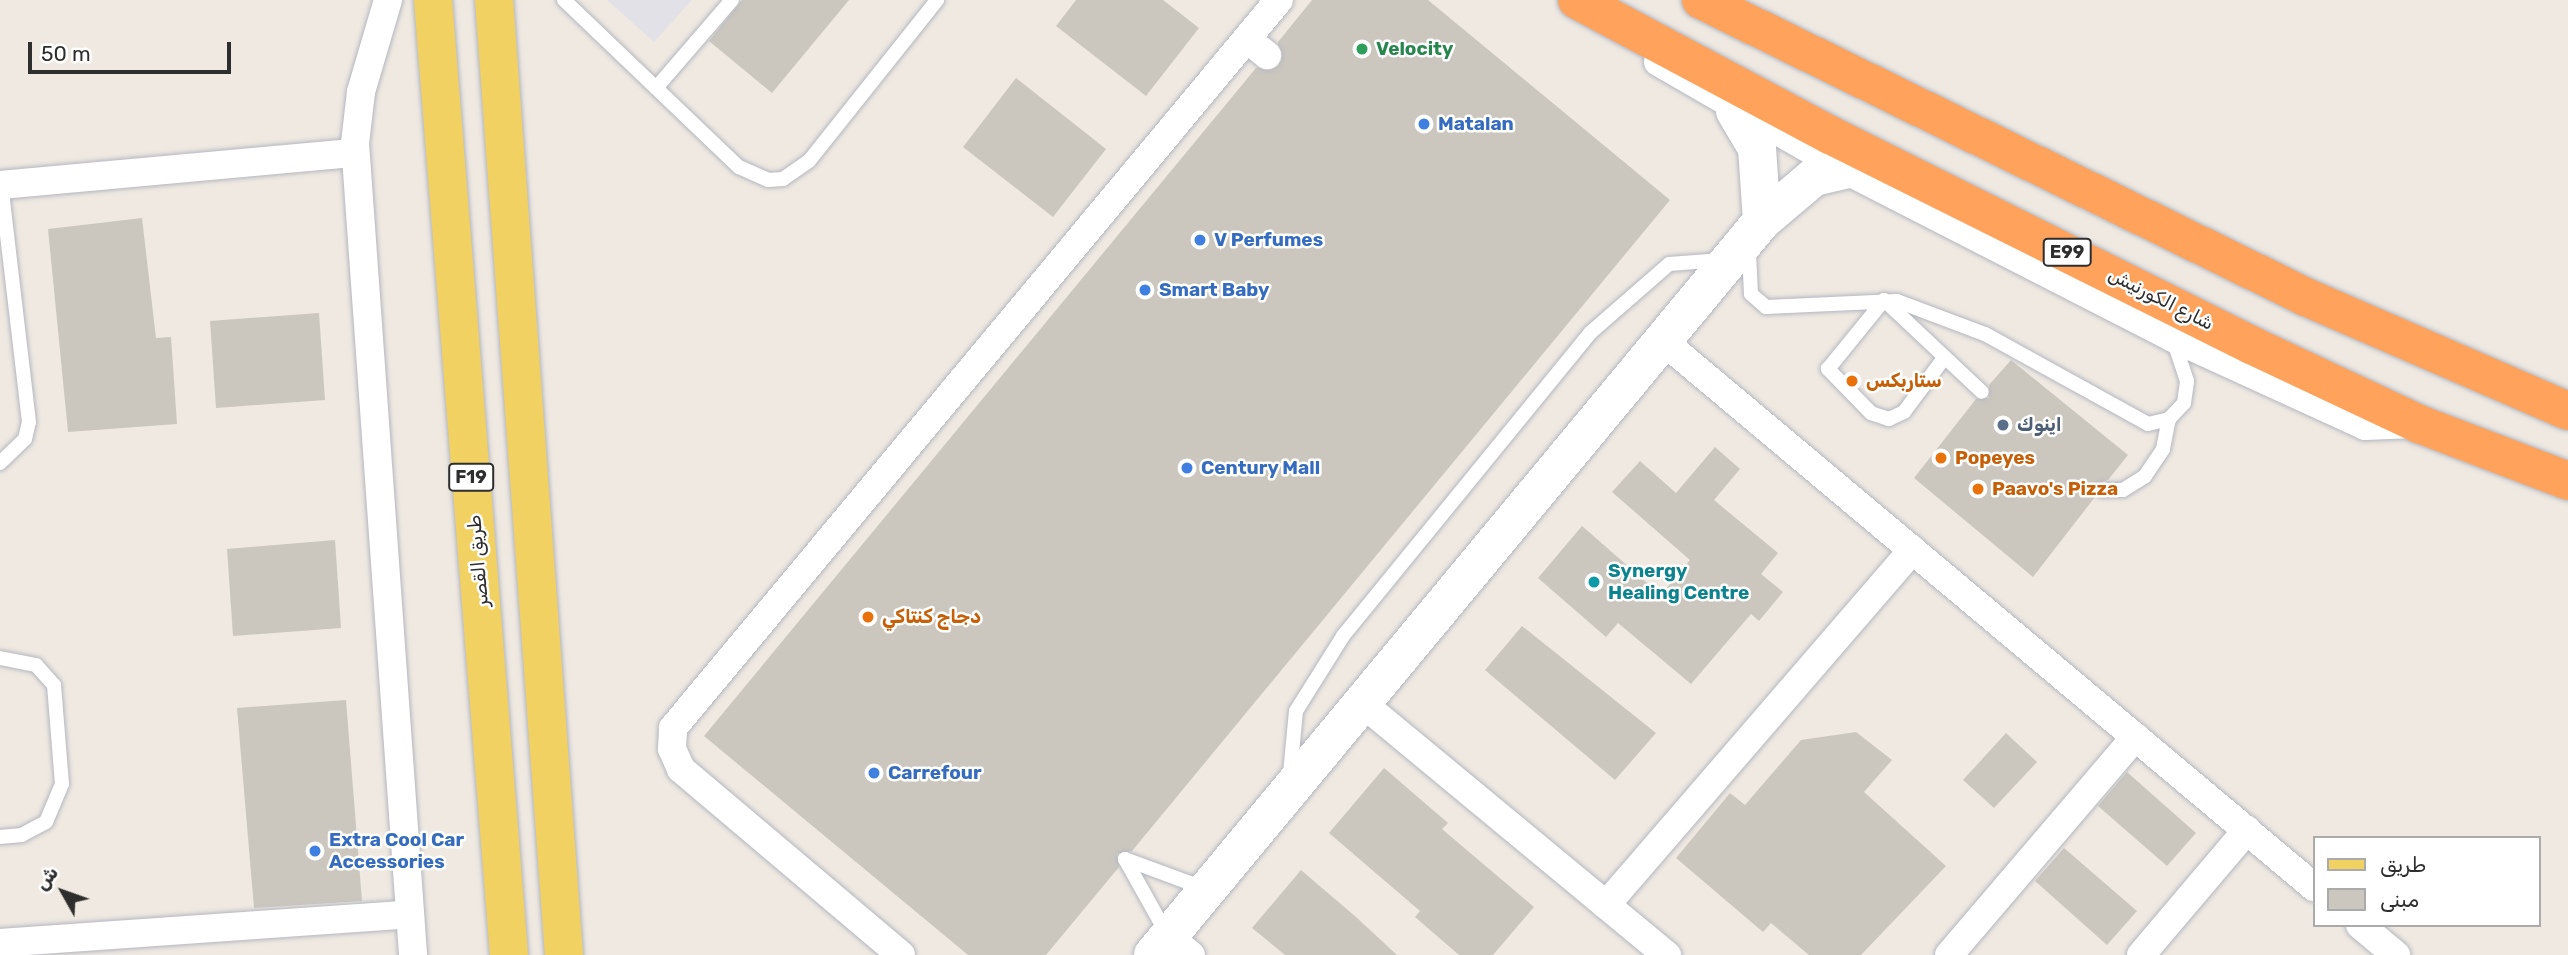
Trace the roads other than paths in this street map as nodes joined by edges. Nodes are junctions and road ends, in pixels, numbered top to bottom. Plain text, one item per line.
1 (388, 0) edge
2 (433, 0) edge
3 (494, 0) edge
4 (564, 0) edge
5 (732, 0) edge
6 (937, 0) edge
7 (1279, 0) edge
8 (1562, 0) edge
9 (1577, 0) edge
10 (1701, 0) edge
11 (656, 88) junction
12 (1735, 111) junction
13 (355, 153) junction
14 (1845, 170) junction
15 (1, 185) edge
16 (1762, 221) junction
17 (1730, 260) junction
18 (1884, 300) junction
19 (2173, 338) junction
20 (1662, 341) junction
21 (1944, 358) junction
22 (1982, 392) dead end
23 (2568, 411) edge
24 (2169, 418) junction
25 (2419, 424) junction
26 (0, 463) edge
27 (2568, 481) edge
28 (2101, 490) dead end
29 (1912, 550) junction
30 (0, 658) edge
31 (1362, 703) junction
32 (2135, 737) junction
33 (1289, 790) junction
34 (2246, 830) junction
35 (0, 837) edge
36 (2312, 885) edge
37 (1207, 889) junction
38 (1606, 905) junction
39 (410, 914) junction
40 (2362, 927) edge
41 (0, 943) edge
42 (1171, 949) edge
43 (413, 955) edge
44 (509, 955) edge
45 (564, 955) edge
46 (901, 955) edge
47 (1667, 955) edge
48 (1949, 955) edge
49 (2141, 955) edge
50 (2396, 955) edge

1 - 13 street
2 - 44 main road, طريق القصر / F19
3 - 45 main road
4 - 11 lane
5 - 11 lane
6 - 11 lane
7 - 46 street
8 - 12 street
9 - 25 highway, شارع الكورنيش / E99
10 - 23 highway
12 - 14 street
12 - 16 street
13 - 15 street
13 - 39 street
14 - 16 street
14 - 19 street
15 - 26 lane
16 - 17 street
16 - 18 lane
17 - 20 street
17 - 33 lane
18 - 21 lane
18 - 21 lane
18 - 24 lane
19 - 24 lane
19 - 25 street
20 - 29 street
20 - 31 street
21 - 22 lane
24 - 28 lane
25 - 27 highway, شارع الكورنيش / E99
29 - 32 street
29 - 38 street
30 - 35 lane
31 - 33 street
31 - 38 street
32 - 34 street
32 - 48 street
33 - 37 street
34 - 36 street
34 - 49 street
37 - 42 street
37 - 42 lane
38 - 47 street
39 - 41 street
39 - 43 street
40 - 50 street

